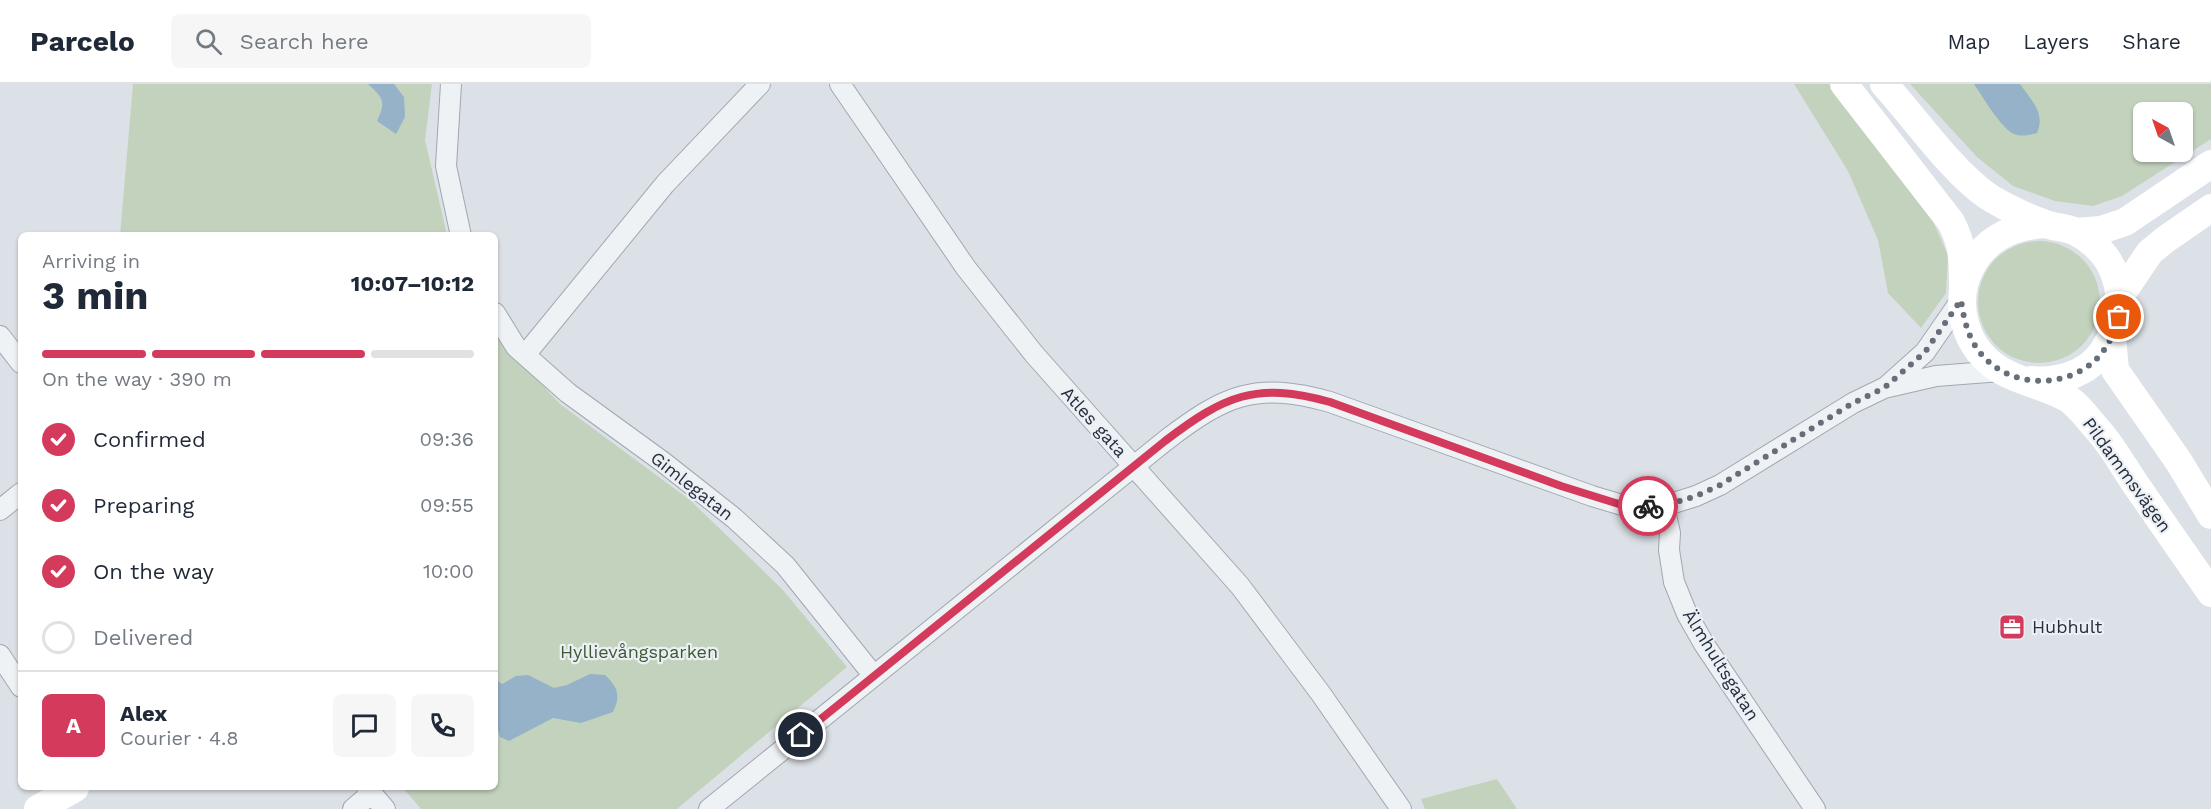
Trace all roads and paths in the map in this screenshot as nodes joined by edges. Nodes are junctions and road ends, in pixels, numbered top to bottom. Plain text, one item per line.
1 (451, 84) edge
2 (760, 84) edge
3 (840, 84) edge
4 (1844, 84) edge
5 (1884, 84) edge
6 (2211, 164) edge
7 (2211, 208) edge
8 (2043, 224) junction
9 (2076, 231) junction
10 (460, 232) edge
11 (1962, 295) junction
12 (2120, 296) junction
13 (498, 318) edge
14 (0, 336) edge
15 (2112, 337) junction
16 (525, 355) junction
17 (18, 359) edge
18 (2012, 375) junction
19 (1884, 388) junction
20 (1133, 467) junction
21 (18, 495) edge
22 (1664, 506) junction
23 (0, 510) edge
24 (2211, 515) edge
25 (2211, 593) edge
26 (0, 655) edge
27 (874, 676) junction
28 (18, 682) edge
29 (71, 790) edge
30 (370, 790) edge
31 (38, 809) edge
32 (353, 809) edge
33 (385, 809) edge
34 (709, 809) edge
35 (1401, 809) edge
36 (1815, 809) edge

1 - 10 street
2 - 16 street
3 - 20 street, Atles gata
4 - 11 main road, Pildammsvägen
5 - 8 main road
6 - 9 main road
7 - 12 main road
8 - 9 main road
8 - 11 main road
9 - 12 main road
11 - 18 main road, Pildammsvägen
11 - 19 street
12 - 15 main road
13 - 16 street, Gimlegatan
14 - 17 street
15 - 18 main road
15 - 24 main road
16 - 27 street, Gimlegatan
18 - 19 street
18 - 25 main road, Pildammsvägen
19 - 22 street
20 - 22 street
20 - 27 street
20 - 35 street, Atles gata
21 - 23 street
22 - 36 street, Älmhultsgatan
26 - 28 street
27 - 34 street
29 - 31 main road
30 - 32 street
30 - 33 street

